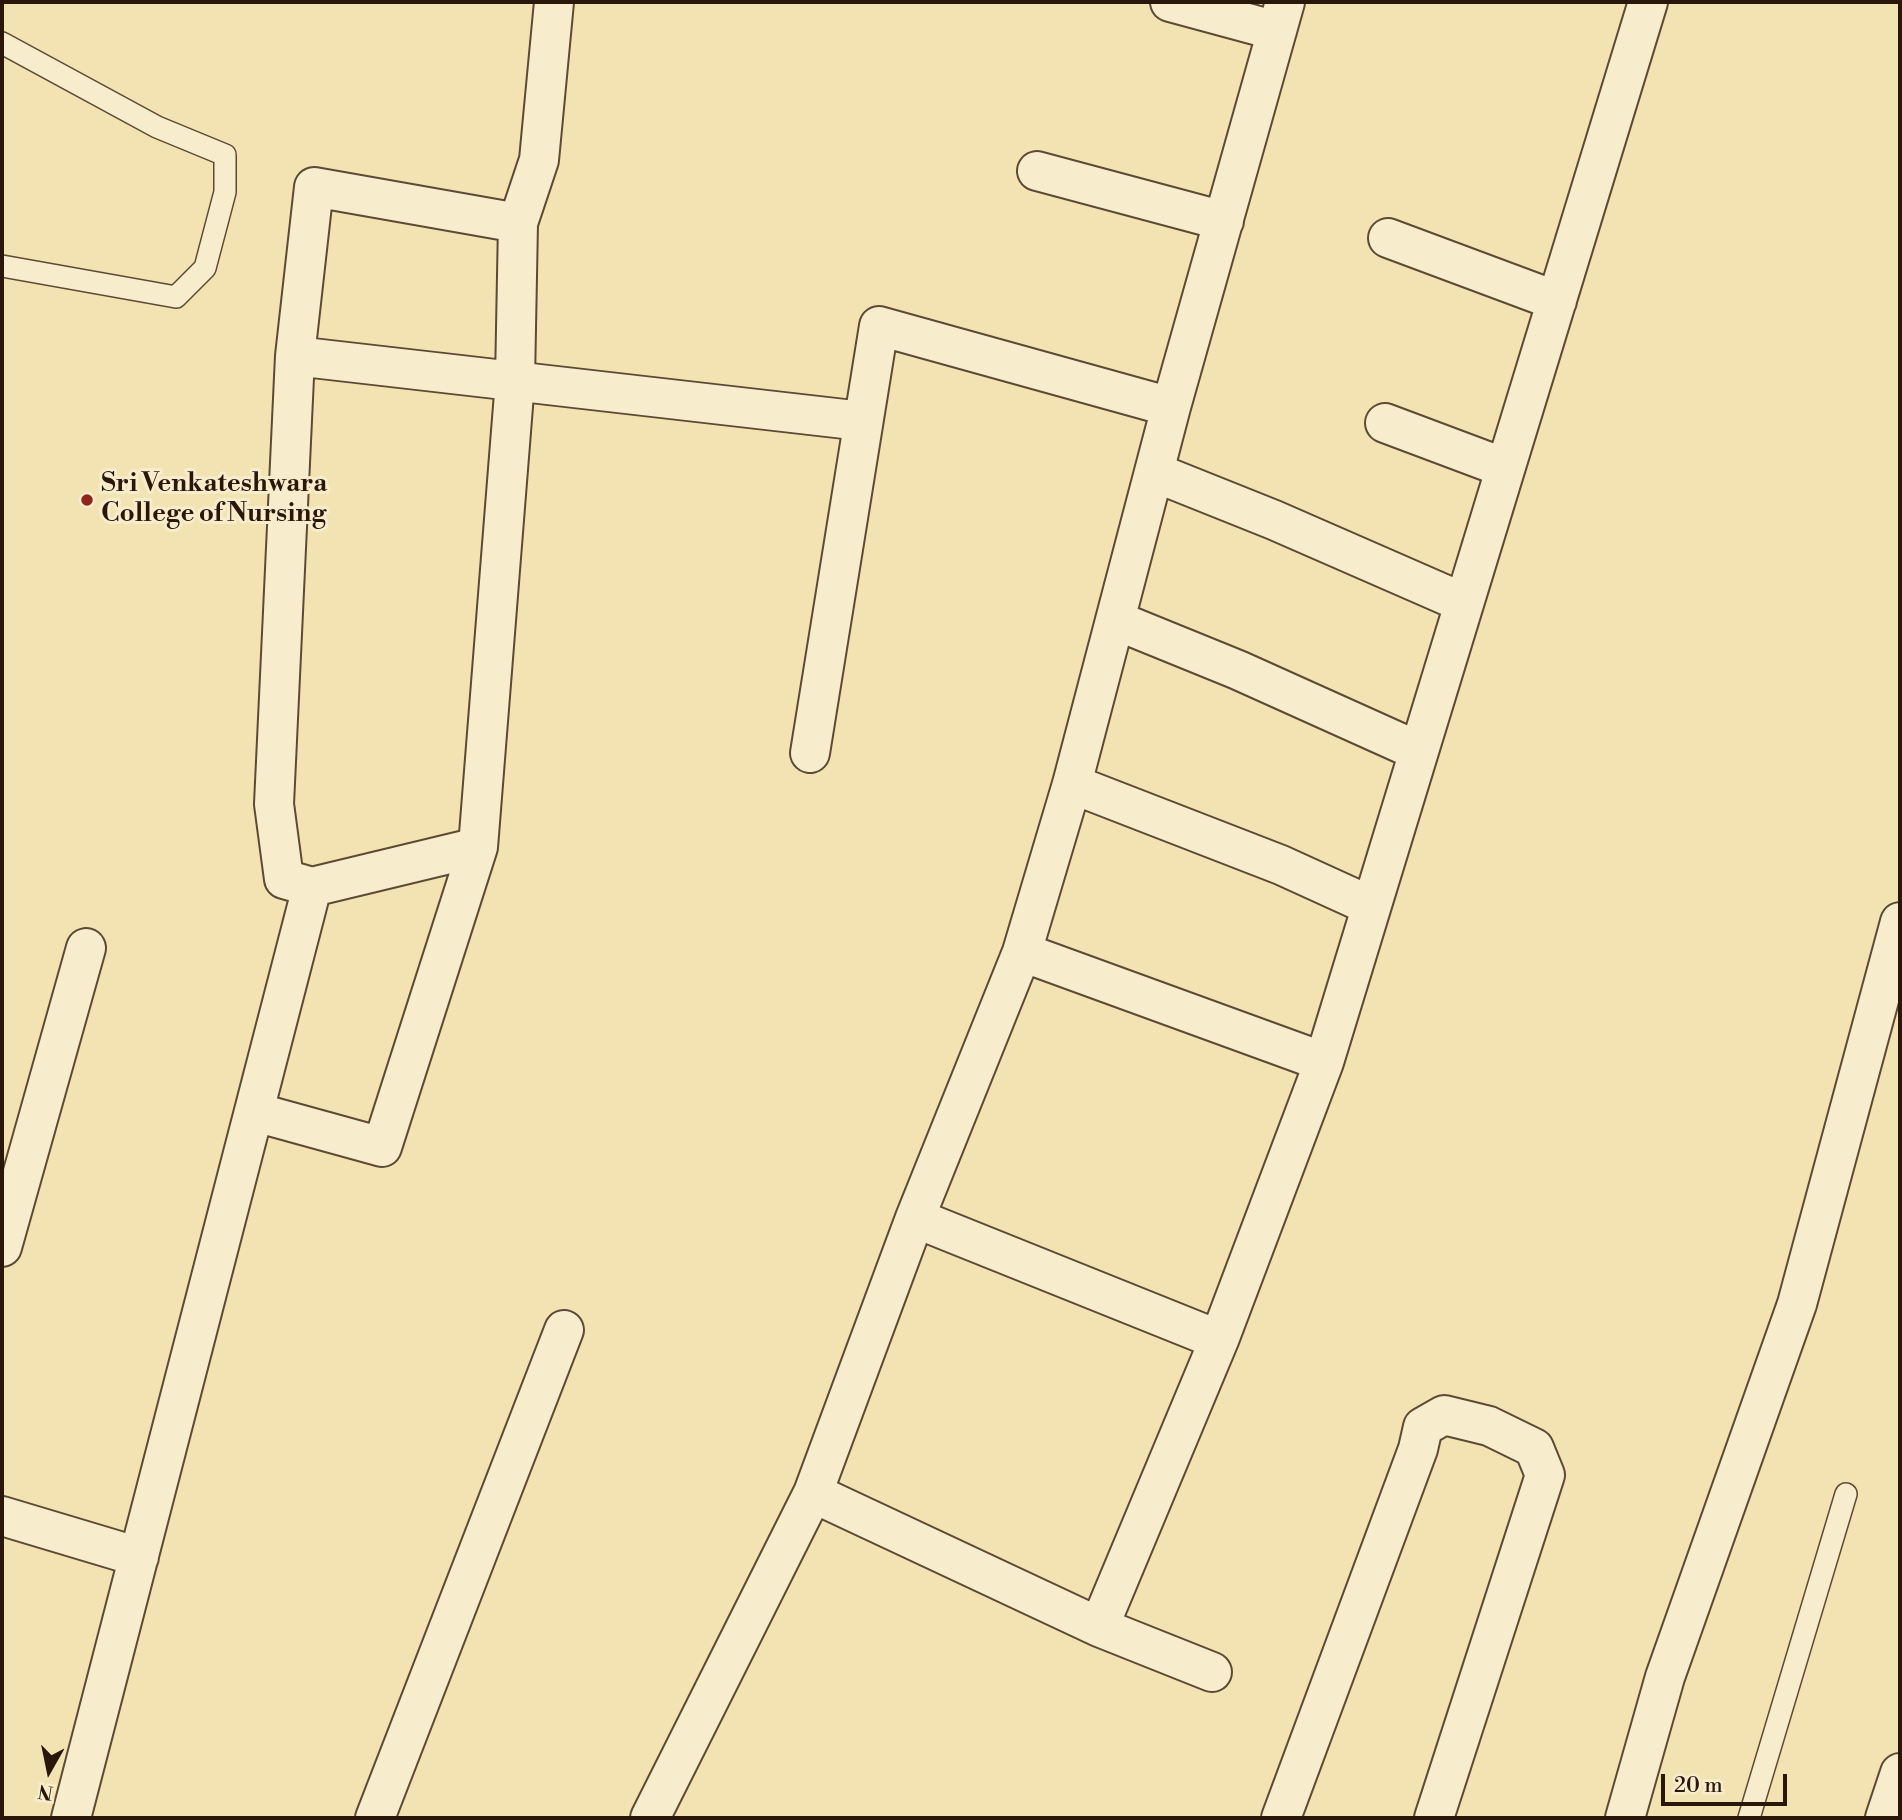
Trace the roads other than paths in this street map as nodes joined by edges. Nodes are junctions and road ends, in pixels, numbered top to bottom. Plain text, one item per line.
1 (554, 2) edge
2 (1170, 2) edge
3 (1648, 2) edge
4 (1281, 16) edge
5 (2, 43) edge
6 (1037, 171) dead end
7 (1224, 221) junction
8 (518, 223) junction
9 (1388, 238) dead end
10 (2, 266) edge
11 (1557, 301) junction
12 (295, 356) junction
13 (515, 381) junction
14 (1171, 407) junction
15 (862, 421) junction
16 (1385, 423) dead end
17 (1506, 468) junction
18 (1154, 472) junction
19 (1464, 603) junction
20 (1115, 620) junction
21 (1418, 751) junction
22 (810, 753) dead end
23 (1072, 784) junction
24 (478, 847) junction
25 (312, 887) junction
26 (1371, 906) junction
27 (1900, 922) edge
28 (86, 948) dead end
29 (1022, 953) junction
30 (1324, 1062) junction
31 (254, 1112) junction
32 (915, 1218) junction
33 (2, 1247) edge
34 (564, 1330) dead end
35 (1219, 1340) junction
36 (813, 1493) junction
37 (1846, 1494) dead end
38 (2, 1516) edge
39 (139, 1557) junction
40 (1099, 1627) junction
41 (1212, 1671) dead end
42 (1900, 1773) edge
43 (71, 1818) edge
44 (375, 1818) edge
45 (650, 1818) edge
46 (1281, 1818) edge
47 (1434, 1818) edge
48 (1625, 1818) edge
49 (1749, 1818) edge
50 (1885, 1818) edge

1 - 8 street
2 - 4 street
3 - 11 street
4 - 7 street
5 - 10 lane
6 - 7 street
7 - 14 street
8 - 12 street
8 - 13 street
9 - 11 street
11 - 17 street
12 - 13 street
12 - 25 street
13 - 15 street
13 - 24 street
14 - 15 street
14 - 18 street
15 - 22 street
16 - 17 street
17 - 19 street
18 - 19 street
18 - 20 street
19 - 21 street
20 - 21 street
20 - 23 street
21 - 26 street
23 - 26 street
23 - 29 street
24 - 25 street
24 - 31 street
25 - 31 street
26 - 30 street
27 - 48 street
28 - 33 street
29 - 30 street
29 - 32 street
30 - 35 street
31 - 39 street
32 - 35 street
32 - 36 street
34 - 44 street
35 - 40 street
36 - 40 street
36 - 45 street
37 - 49 lane
38 - 39 street
39 - 43 street
40 - 41 street
42 - 50 street
46 - 47 street

